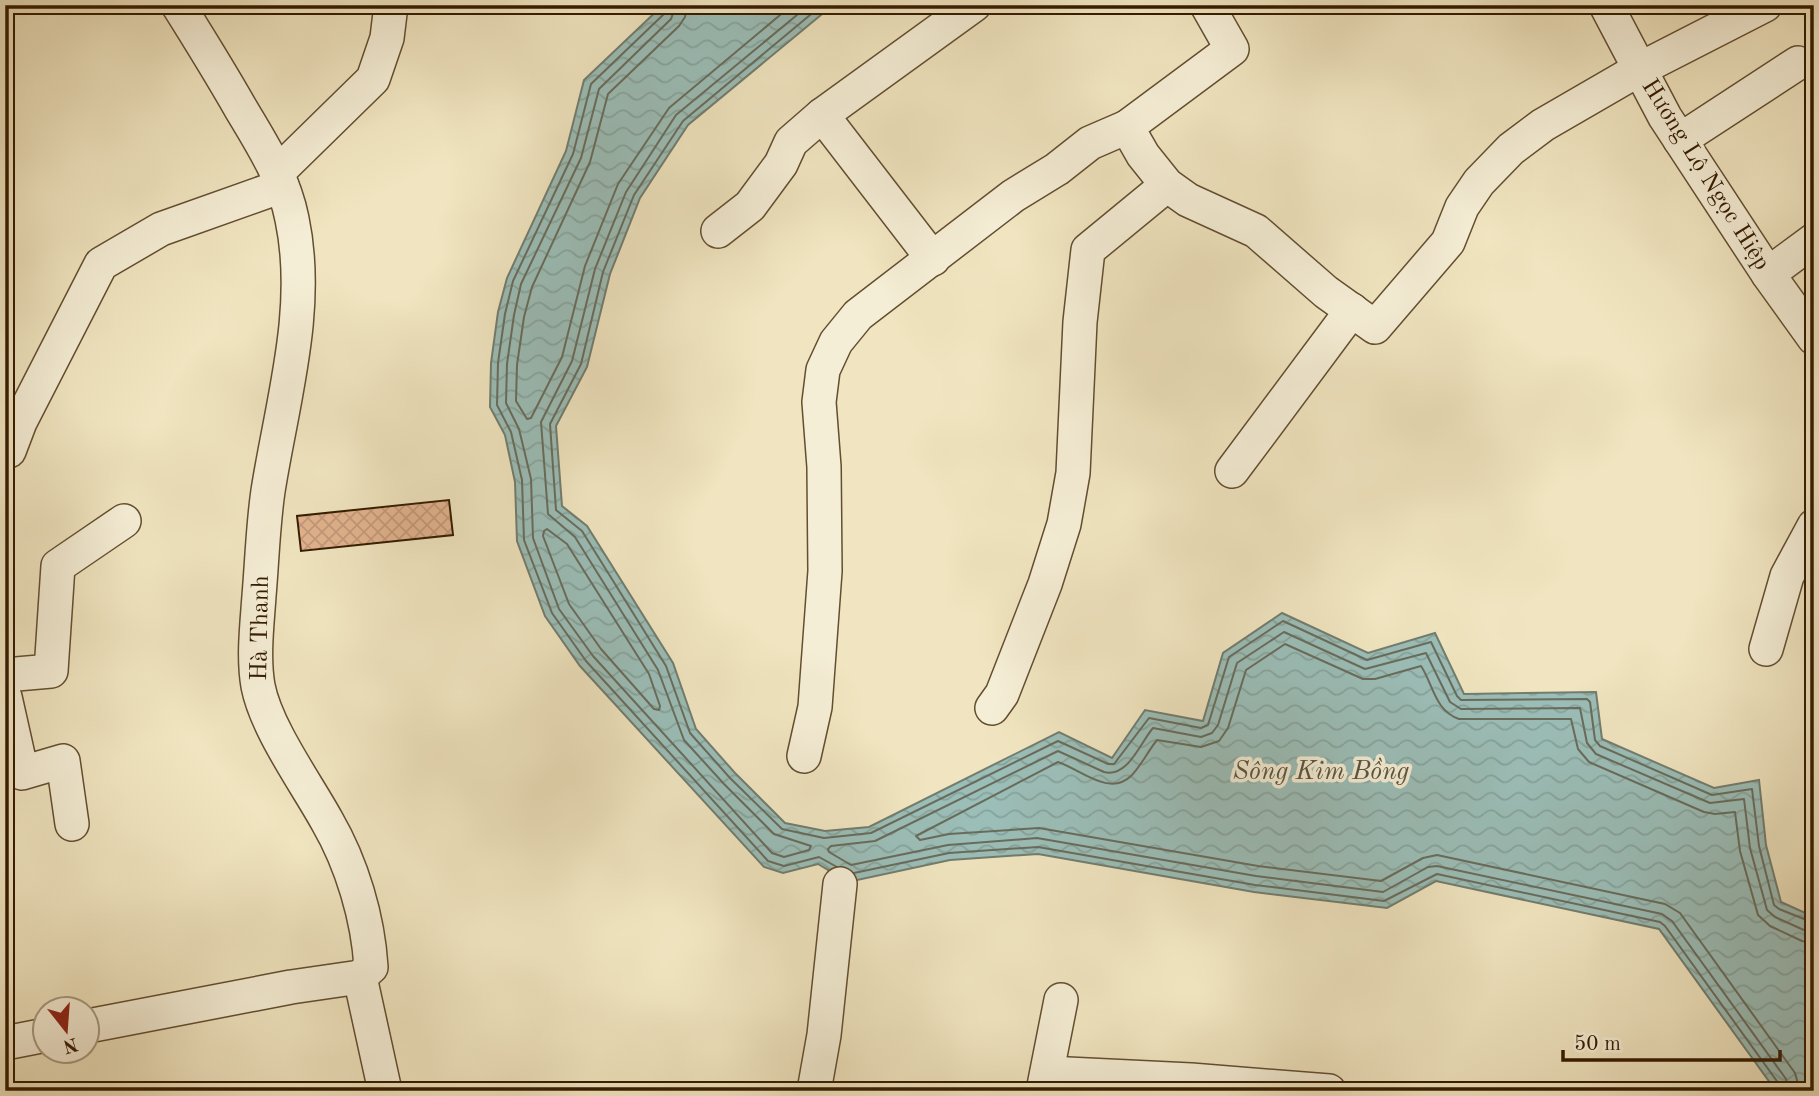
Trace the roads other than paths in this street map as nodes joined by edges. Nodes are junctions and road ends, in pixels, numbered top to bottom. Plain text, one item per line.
1 (178, 5) edge
2 (391, 5) edge
3 (974, 5) edge
4 (1207, 5) edge
5 (1606, 5) edge
6 (1765, 5) edge
7 (1798, 63) dead end
8 (1638, 70) junction
9 (822, 116) junction
10 (1127, 127) junction
11 (1681, 140) junction
12 (280, 179) junction
13 (1167, 185) junction
14 (718, 231) dead end
15 (1814, 240) edge
16 (933, 259) junction
17 (1768, 274) junction
18 (1363, 318) junction
19 (1814, 338) edge
20 (5, 451) edge
21 (1232, 471) dead end
22 (124, 521) dead end
23 (1814, 526) edge
24 (1766, 649) dead end
25 (5, 675) edge
26 (5, 698) edge
27 (992, 708) dead end
28 (804, 756) dead end
29 (72, 824) dead end
30 (840, 884) dead end
31 (360, 977) junction
32 (1061, 1000) dead end
33 (102, 1024) edge
34 (32, 1038) edge
35 (5, 1043) edge
36 (1045, 1082) edge
37 (385, 1091) edge
38 (814, 1091) edge
39 (1329, 1091) edge

1 - 12 street, Hà Thanh
2 - 12 street
3 - 9 street
4 - 10 street
5 - 8 street, Hương Lộ Ngọc Hiệp
6 - 8 street
7 - 11 street
8 - 11 street, Hương Lộ Ngọc Hiệp
8 - 18 street
9 - 14 street
9 - 16 street
10 - 13 street
10 - 16 street
11 - 17 street, Hương Lộ Ngọc Hiệp
12 - 20 street
12 - 31 street, Hà Thanh
13 - 18 street
13 - 27 street
15 - 17 street
16 - 28 street
17 - 19 street, Hương Lộ Ngọc Hiệp
18 - 21 street
22 - 25 street
23 - 24 street
26 - 29 street
30 - 38 street
31 - 33 street
31 - 37 street
32 - 36 street
34 - 35 street
36 - 39 street

